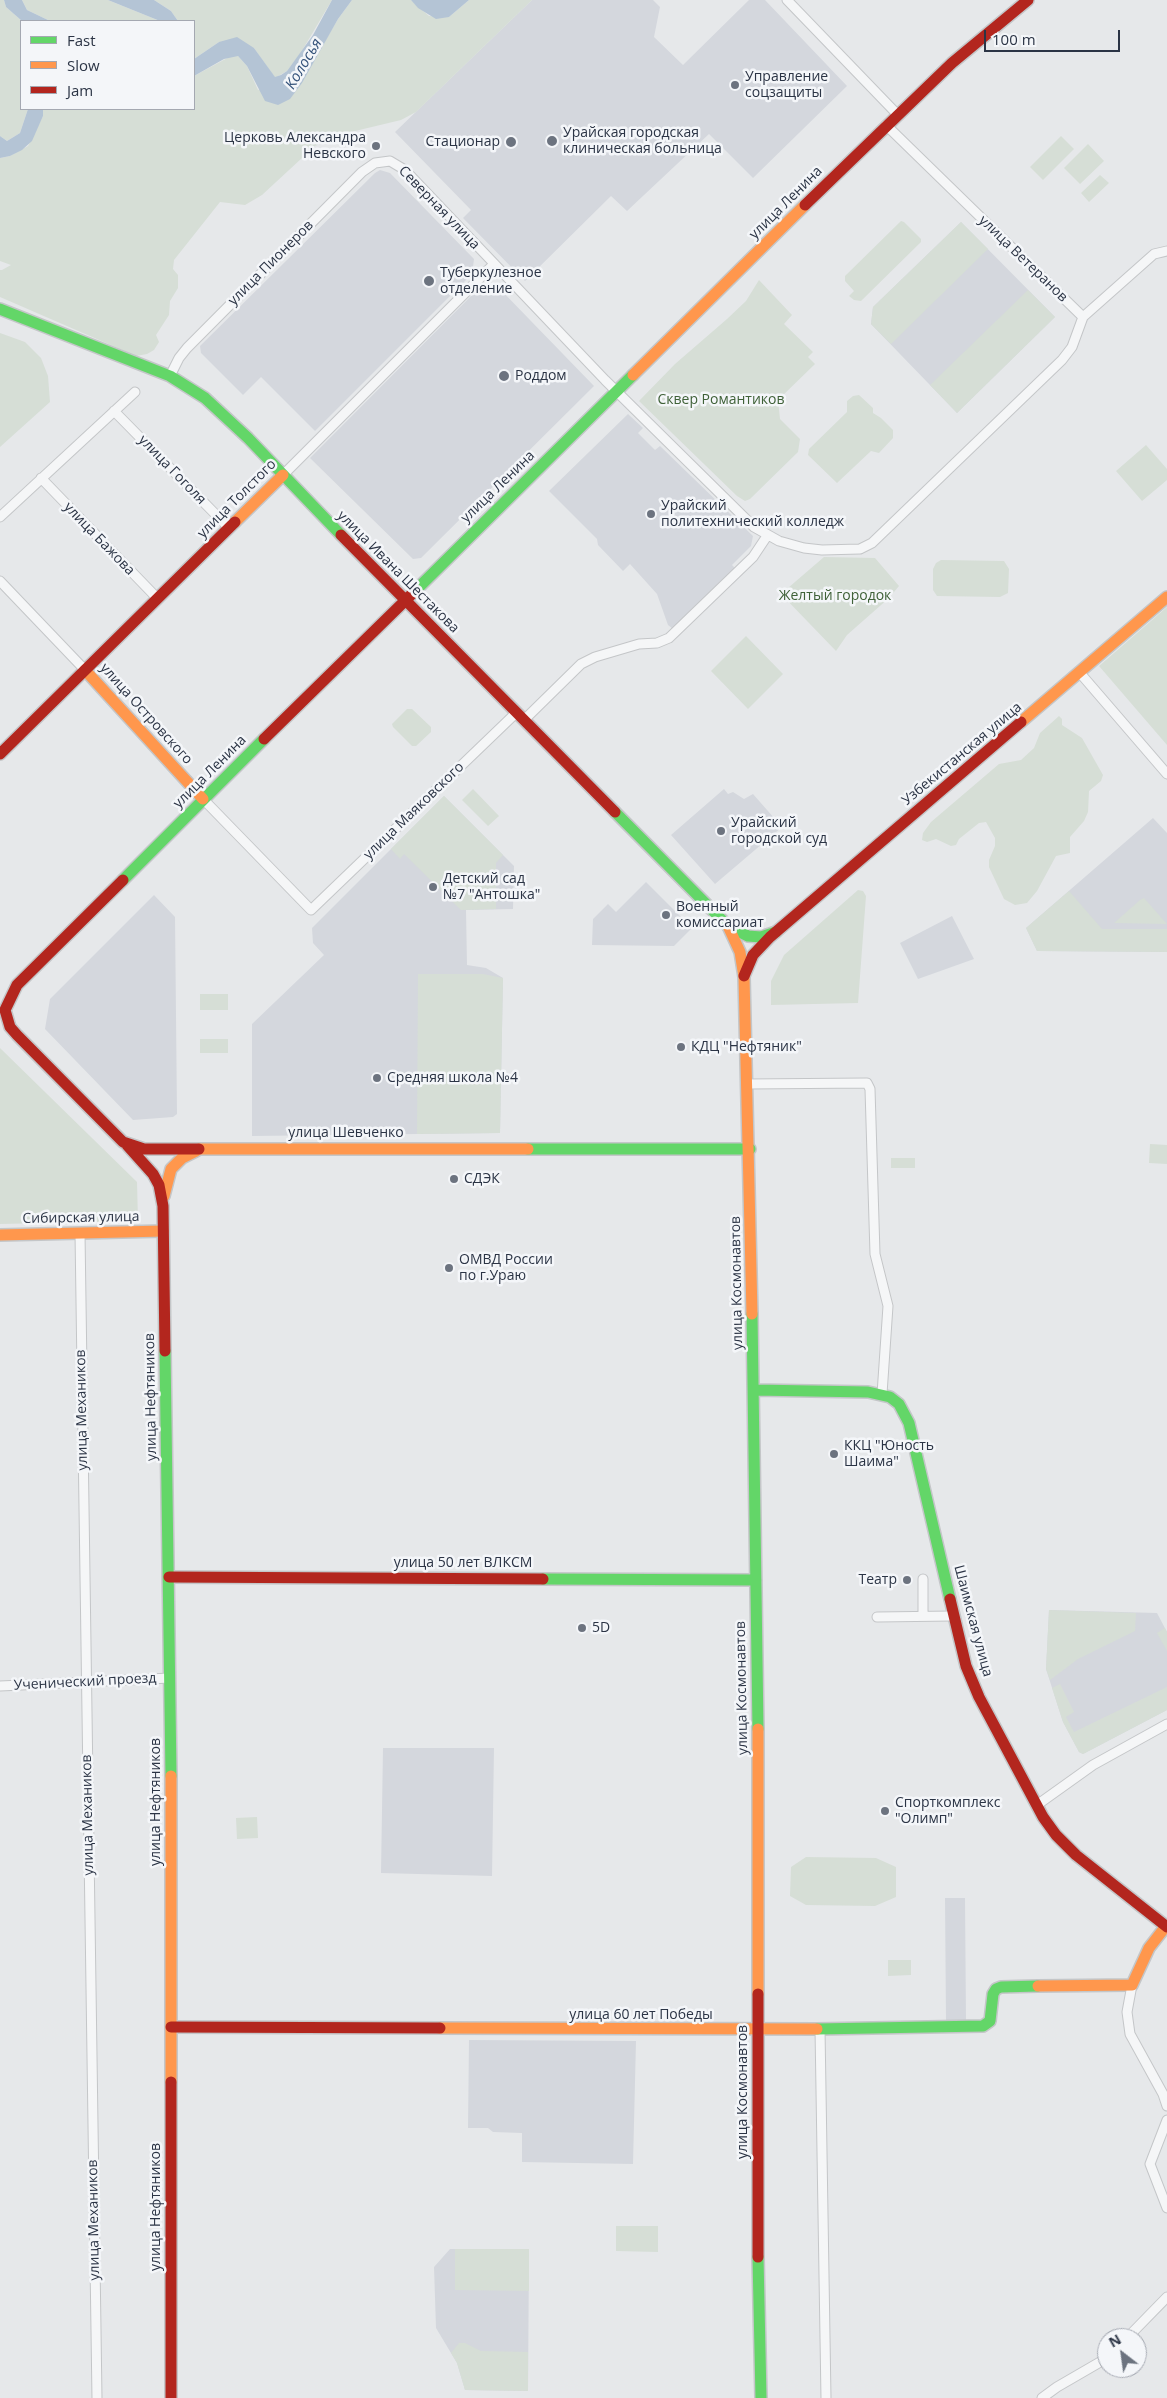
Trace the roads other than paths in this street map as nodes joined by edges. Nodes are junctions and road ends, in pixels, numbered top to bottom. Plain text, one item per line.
1 (787, 0) edge
2 (1028, 0) edge
3 (897, 114) junction
4 (886, 125) junction
5 (382, 161) joint
6 (1167, 251) edge
7 (494, 264) junction
8 (0, 308) edge
9 (1083, 316) junction
10 (170, 376) junction
11 (134, 392) dead end
12 (617, 392) junction
13 (114, 411) junction
14 (283, 475) junction
15 (41, 478) junction
16 (0, 517) edge
17 (229, 528) junction
18 (767, 536) junction
19 (0, 581) edge
20 (1167, 597) edge
21 (158, 599) junction
22 (405, 600) junction
23 (85, 670) junction
24 (1080, 673) junction
25 (520, 716) junction
26 (0, 754) edge
27 (1167, 774) edge
28 (204, 799) junction
29 (311, 910) joint
30 (728, 926) junction
31 (776, 932) junction
32 (744, 977) junction
33 (5, 1010) joint
34 (748, 1084) junction
35 (124, 1142) junction
36 (750, 1149) junction
37 (198, 1150) junction
38 (163, 1206) junction
39 (163, 1231) junction
40 (80, 1233) junction
41 (0, 1235) edge
42 (755, 1390) junction
43 (882, 1394) junction
44 (169, 1577) junction
45 (923, 1578) dead end
46 (756, 1580) junction
47 (923, 1616) junction
48 (954, 1616) junction
49 (877, 1617) dead end
50 (170, 1678) junction
51 (87, 1681) junction
52 (0, 1686) edge
53 (1167, 1724) edge
54 (1037, 1806) junction
55 (1166, 1927) edge
56 (1132, 1985) junction
57 (171, 2027) junction
58 (820, 2029) junction
59 (758, 2030) junction
60 (1167, 2106) edge
61 (1167, 2120) edge
62 (1167, 2208) edge
63 (1167, 2297) edge
64 (1137, 2328) edge
65 (1097, 2364) edge
66 (97, 2398) edge
67 (171, 2398) edge
68 (760, 2398) edge
69 (826, 2398) edge
70 (1042, 2398) edge

1 - 3 street
2 - 3 main road, улица Ленина
3 - 4 main road, улица Ленина
4 - 9 street, улица Ветеранов
4 - 12 main road, улица Ленина
5 - 7 street, Северная улица
5 - 10 street, улица Пионеров
6 - 9 street
7 - 12 street, Северная улица
7 - 14 street, улица Толстого
8 - 10 main road, улица Ивана Шестакова
9 - 18 street, Северная улица
10 - 14 main road, улица Ивана Шестакова
11 - 13 street
12 - 18 street, Северная улица
12 - 22 main road, улица Ленина
13 - 15 street
13 - 17 street, улица Гоголя
14 - 17 main road, улица Толстого
14 - 22 main road, улица Ивана Шестакова
15 - 16 street
15 - 21 street, улица Бажова
17 - 21 main road, улица Толстого
18 - 25 street, улица Маяковского
19 - 23 street, улица Островского
20 - 24 main road, Узбекистанская улица
21 - 23 main road, улица Толстого
22 - 25 main road, улица Ивана Шестакова
22 - 28 main road, улица Ленина
23 - 26 main road, улица Толстого
23 - 28 main road, улица Островского
24 - 27 street
24 - 31 main road, Узбекистанская улица
25 - 29 street, улица Маяковского
25 - 30 main road, улица Ивана Шестакова
28 - 29 street, улица Островского
28 - 33 main road, улица Ленина
30 - 31 main road
30 - 32 main road, улица Космонавтов
31 - 32 main road, Узбекистанская улица
32 - 34 main road, улица Космонавтов
33 - 35 main road, улица Шевченко
34 - 36 main road, улица Космонавтов
34 - 43 street
35 - 37 main road, улица Шевченко
35 - 38 main road, улица Нефтяников
36 - 37 main road, улица Шевченко
36 - 42 main road, улица Космонавтов
37 - 38 main road, улица Нефтяников
38 - 39 main road, улица Нефтяников
39 - 40 main road, Сибирская улица
39 - 44 main road, улица Нефтяников
40 - 41 main road, Сибирская улица
40 - 51 street, улица Механиков
42 - 43 main road
42 - 46 main road, улица Космонавтов
43 - 48 main road, Шаимская улица
44 - 46 main road, улица 50 лет ВЛКСМ
44 - 50 main road, улица Нефтяников
45 - 47 street
46 - 59 main road, улица Космонавтов
47 - 48 street
47 - 49 street
48 - 54 main road, Шаимская улица
50 - 51 street, Ученический проезд
50 - 57 main road, улица Нефтяников
51 - 52 street, Ученический проезд
51 - 66 street, улица Механиков
53 - 54 street
54 - 55 main road, Шаимская улица
55 - 56 main road
56 - 58 main road, улица 60 лет Победы
56 - 60 street
57 - 59 main road, улица 60 лет Победы
57 - 67 main road, улица Нефтяников
58 - 59 main road, улица 60 лет Победы
58 - 69 street
59 - 68 main road, улица Космонавтов
61 - 62 street
63 - 64 street
65 - 70 street

